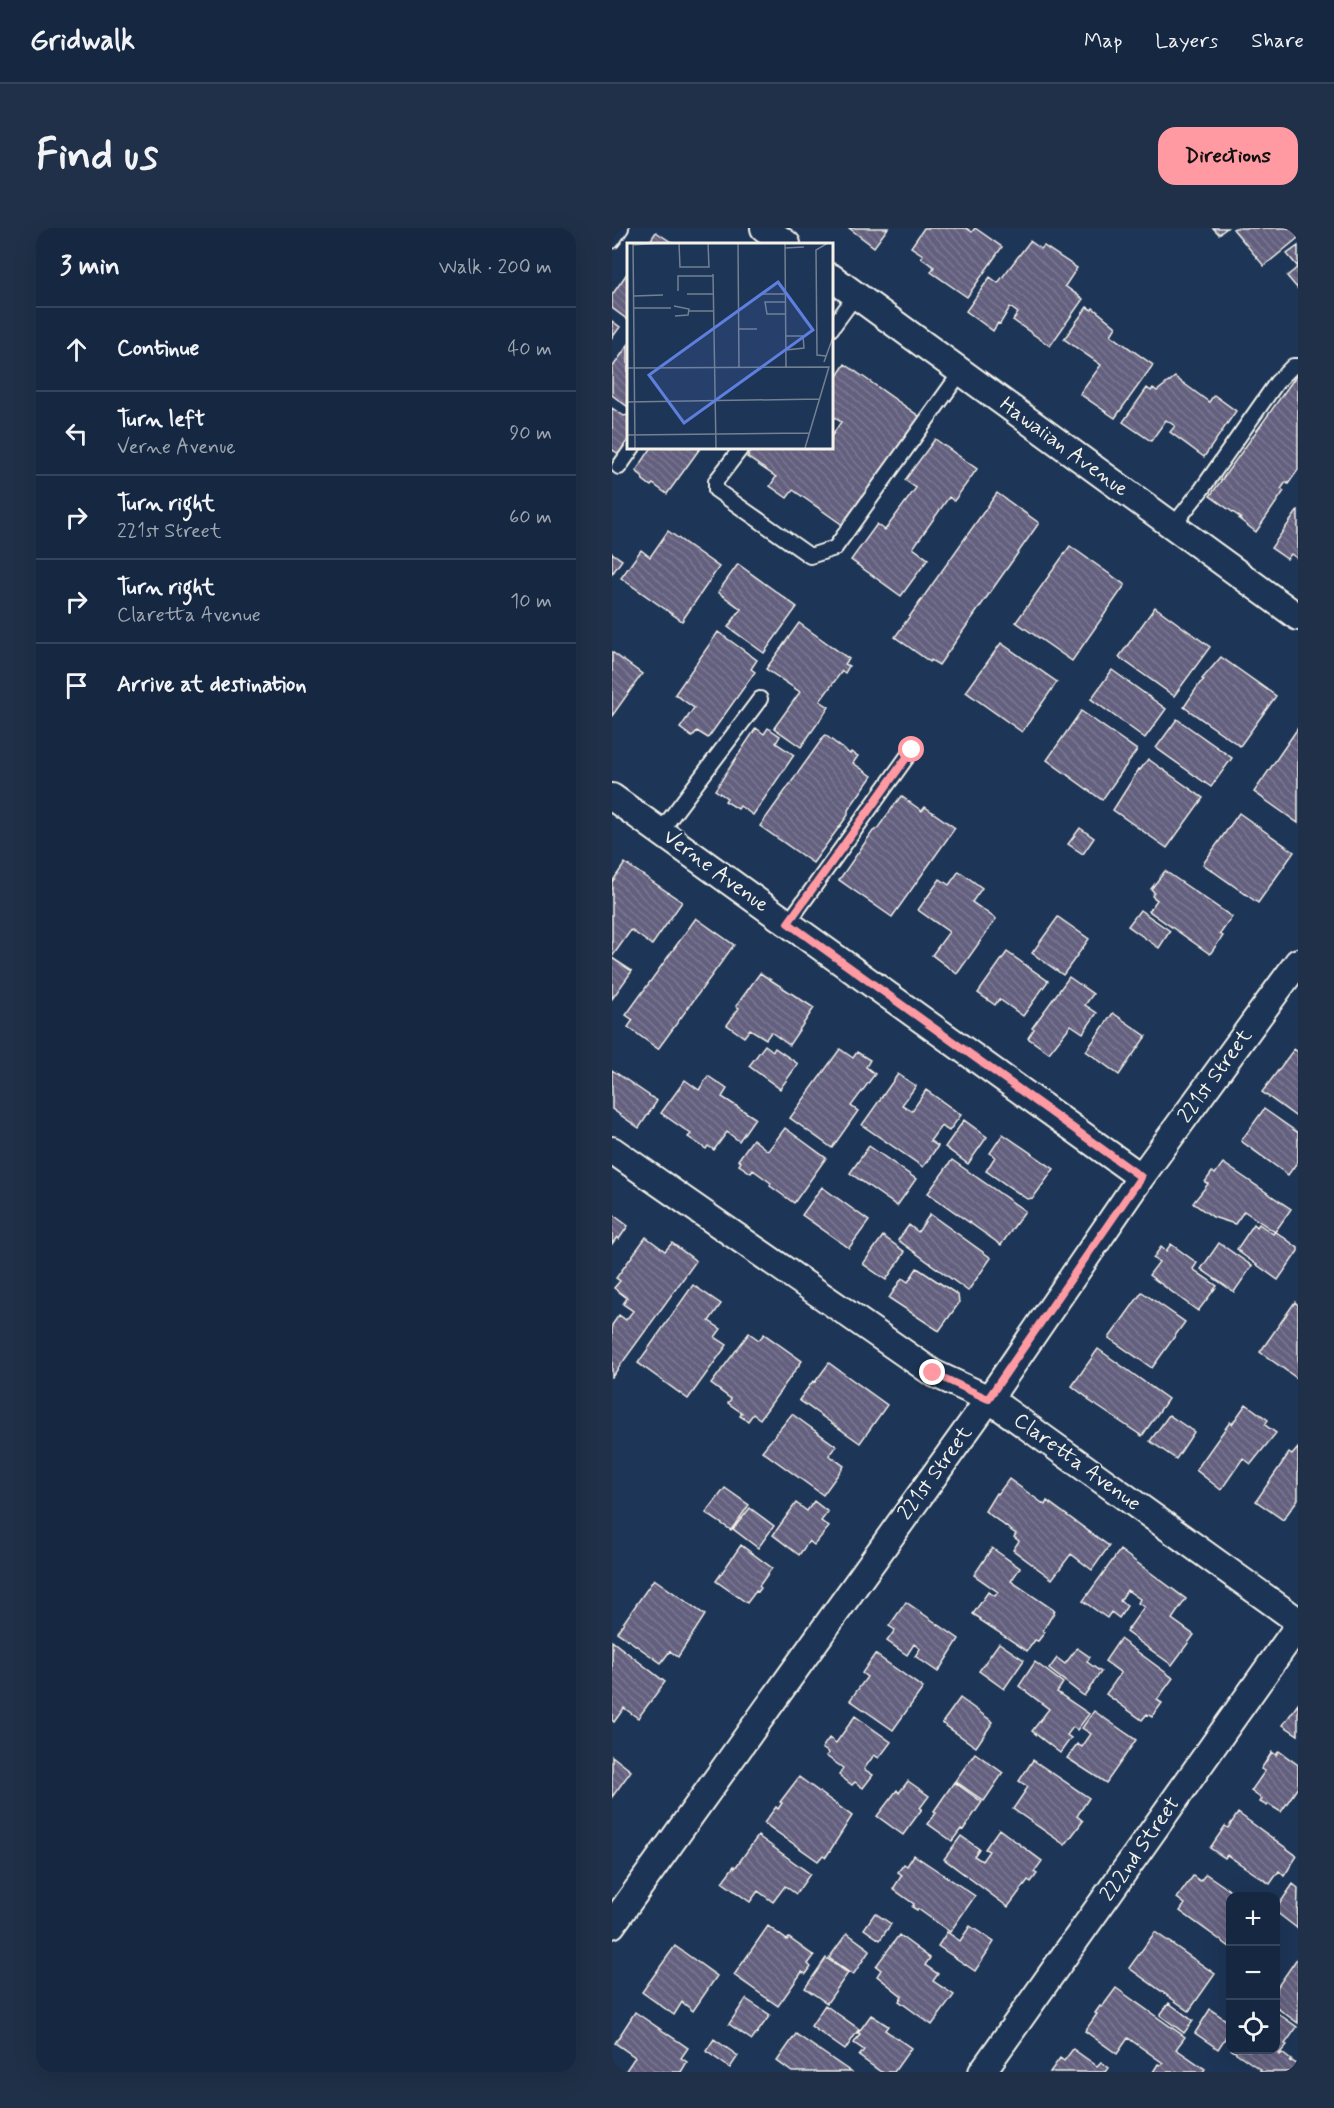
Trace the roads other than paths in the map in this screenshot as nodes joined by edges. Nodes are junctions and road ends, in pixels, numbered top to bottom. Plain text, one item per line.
1 (621, 228) edge
2 (612, 241) edge
3 (832, 278) edge
4 (856, 295) junction
5 (832, 328) edge
6 (1298, 366) edge
7 (961, 372) junction
8 (632, 448) edge
9 (741, 448) edge
10 (619, 467) dead end
11 (1173, 526) junction
12 (1298, 617) edge
13 (760, 699) dead end
14 (912, 750) dead end
15 (612, 797) edge
16 (660, 832) junction
17 (788, 923) junction
18 (1298, 962) edge
19 (612, 1150) edge
20 (1141, 1177) junction
21 (988, 1399) junction
22 (1298, 1621) edge
23 (1298, 1626) edge
24 (612, 1925) edge
25 (982, 2072) edge

1 - 2 lane
3 - 4 street, Hawaiian Avenue
4 - 5 lane
4 - 7 street, Hawaiian Avenue
6 - 11 lane
7 - 9 lane
7 - 11 street, Hawaiian Avenue
8 - 10 lane
11 - 12 street, Hawaiian Avenue
13 - 16 lane
14 - 17 lane
15 - 16 street, Verne Avenue
16 - 17 street, Verne Avenue
17 - 20 street, Verne Avenue
18 - 20 street, 221st Street
19 - 21 street, Claretta Avenue
20 - 21 street, 221st Street
21 - 22 street, Claretta Avenue
21 - 24 street, 221st Street
23 - 25 street, 222nd Street

